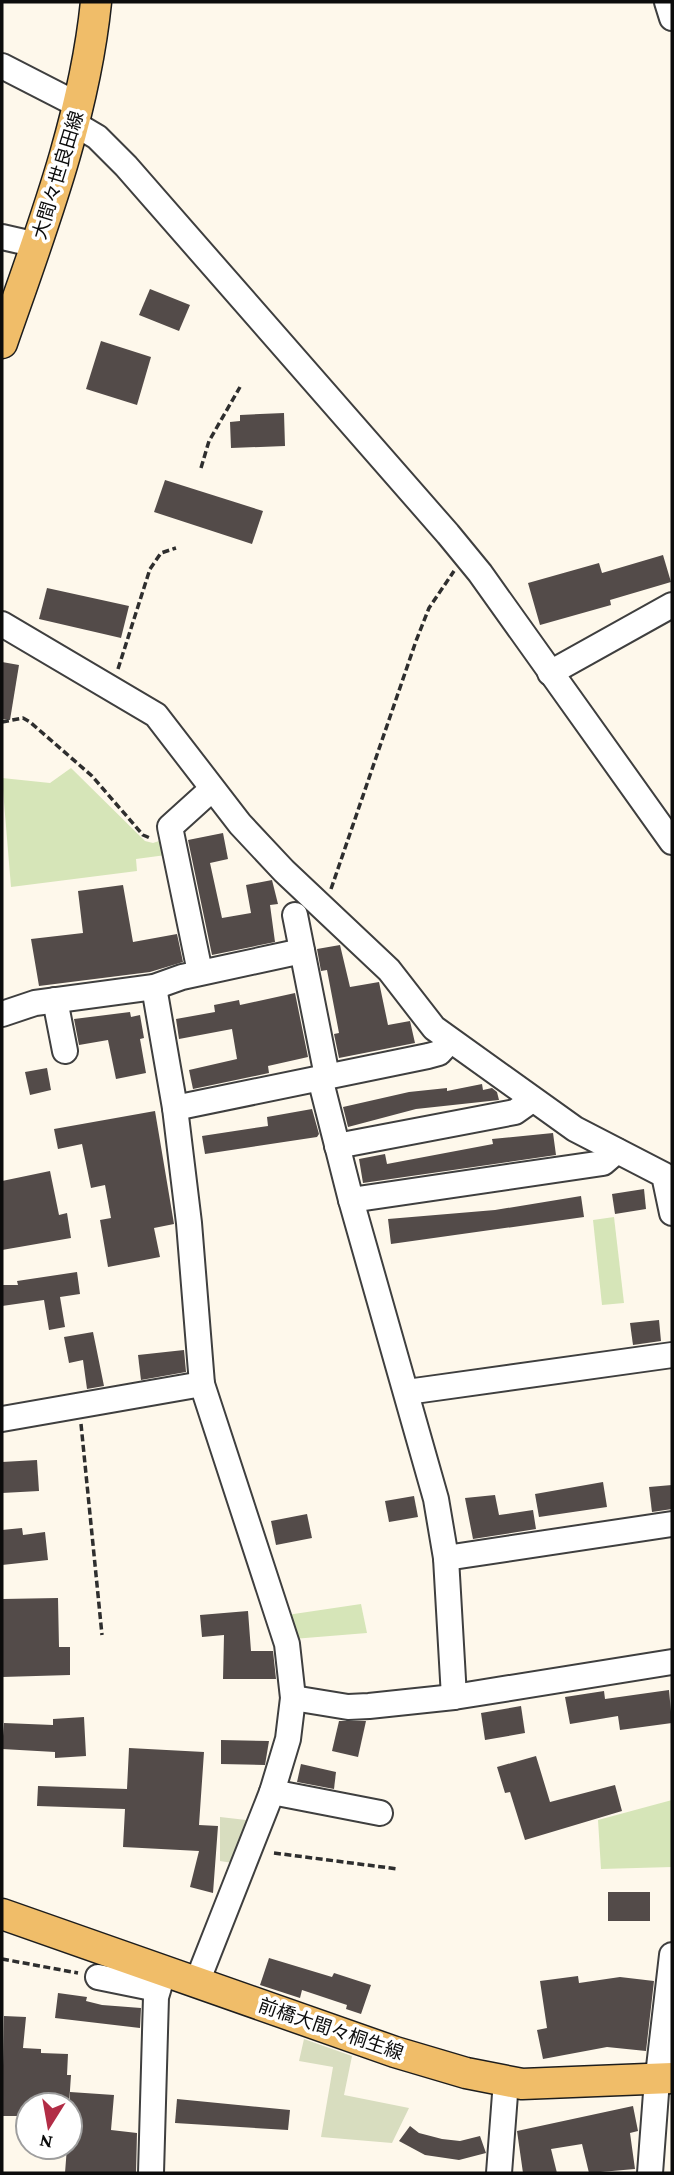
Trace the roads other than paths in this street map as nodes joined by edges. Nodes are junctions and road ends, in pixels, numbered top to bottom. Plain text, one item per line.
1 (96, 2) edge
2 (667, 2) edge
3 (672, 18) edge
4 (2, 66) edge
5 (77, 115) junction
6 (2, 237) edge
7 (37, 245) junction
8 (2, 343) edge
9 (672, 605) edge
10 (2, 624) edge
11 (550, 673) junction
12 (212, 789) junction
13 (672, 842) edge
14 (296, 915) dead end
15 (302, 950) junction
16 (200, 972) junction
17 (154, 987) junction
18 (55, 1000) junction
19 (2, 1014) edge
20 (450, 1041) junction
21 (65, 1051) dead end
22 (324, 1077) junction
23 (532, 1100) junction
24 (174, 1108) junction
25 (337, 1146) junction
26 (617, 1151) junction
27 (351, 1200) junction
28 (672, 1213) edge
29 (672, 1355) edge
30 (202, 1384) junction
31 (407, 1392) junction
32 (2, 1419) edge
33 (672, 1524) edge
34 (446, 1558) junction
35 (672, 1662) edge
36 (454, 1697) junction
37 (293, 1698) junction
38 (272, 1792) junction
39 (380, 1813) dead end
40 (2, 1914) edge
41 (672, 1955) edge
42 (97, 1978) road end
43 (160, 1980) junction
44 (197, 1982) junction
45 (665, 2078) edge
46 (506, 2081) junction
47 (150, 2173) edge
48 (499, 2173) edge
49 (650, 2173) edge

1 - 5 main road, 大間々世良田線
2 - 3 street
4 - 5 street
5 - 7 main road, 大間々世良田線
5 - 11 street
6 - 7 street
7 - 8 main road, 大間々世良田線
9 - 11 street
10 - 12 street
11 - 13 street
12 - 16 street
12 - 20 street
14 - 15 street
15 - 16 street
15 - 22 street
16 - 17 street
17 - 18 street
17 - 24 street
18 - 19 street
18 - 21 street
20 - 22 street
20 - 23 street
22 - 24 street
22 - 25 street
23 - 25 street
23 - 26 street
24 - 30 street
25 - 27 street
26 - 27 street
26 - 28 street
27 - 31 street
29 - 31 street
30 - 32 street
30 - 37 street
31 - 34 street
33 - 34 street
34 - 36 street
35 - 36 street
36 - 37 street
37 - 38 street
38 - 39 street
38 - 44 street
40 - 43 main road, 前橋大間々桐生線
41 - 45 street
42 - 43 street
43 - 44 main road, 前橋大間々桐生線
43 - 47 street
44 - 46 main road, 前橋大間々桐生線
45 - 46 main road, 前橋大間々桐生線
45 - 49 street
46 - 48 street

